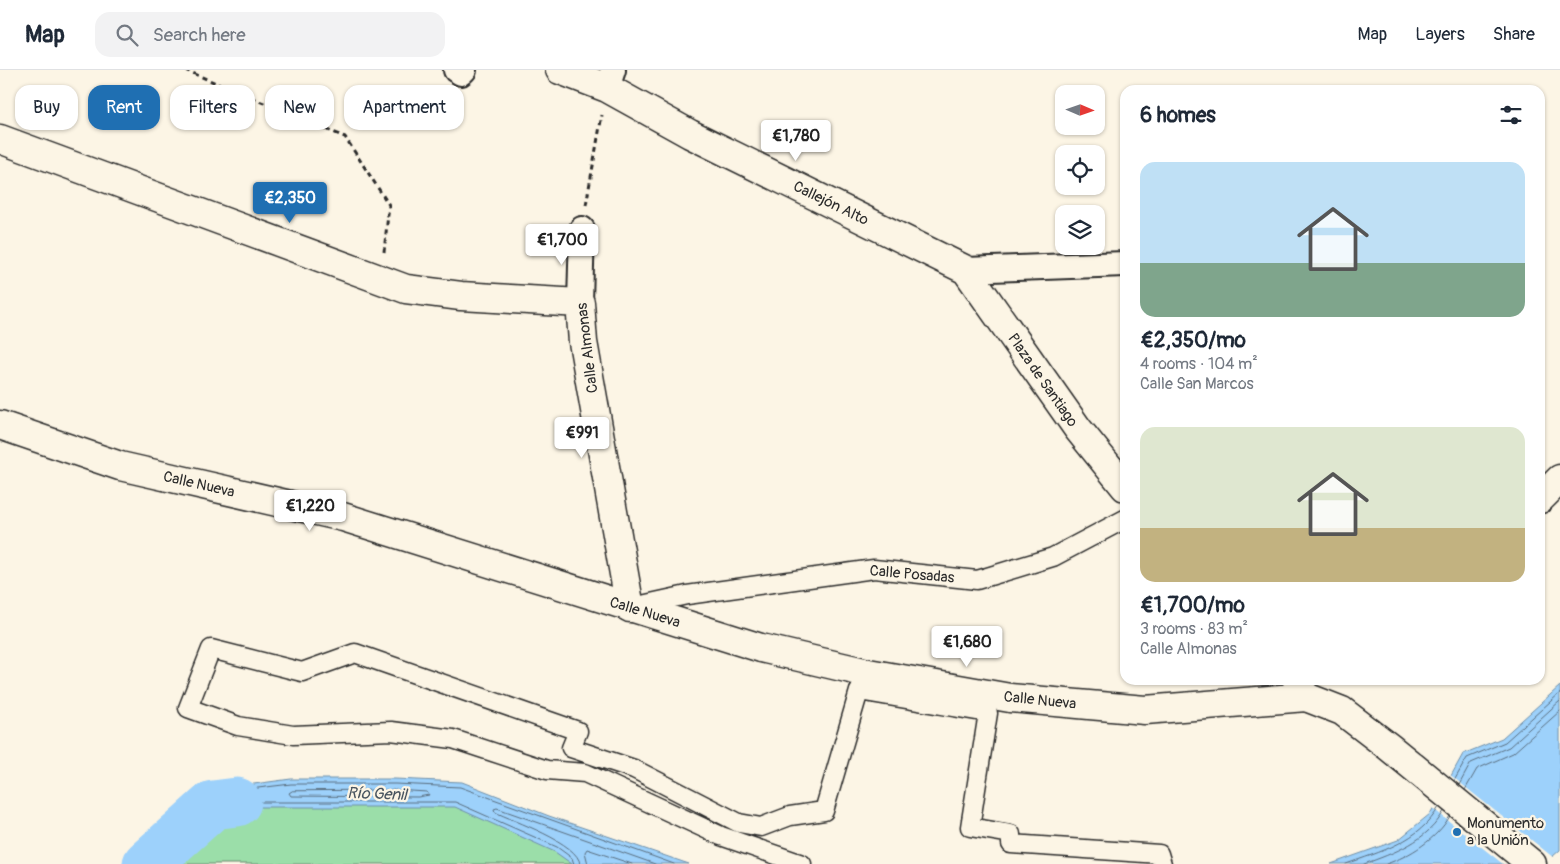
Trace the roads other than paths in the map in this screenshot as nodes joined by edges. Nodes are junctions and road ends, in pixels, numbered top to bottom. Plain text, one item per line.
1 (456, 70) edge
2 (464, 70) edge
3 (560, 70) edge
4 (610, 79) edge
5 (0, 139) edge
6 (582, 229) road end
7 (1120, 264) edge
8 (966, 270) junction
9 (580, 303) junction
10 (0, 425) edge
11 (1560, 479) edge
12 (1120, 481) edge
13 (1545, 494) edge
14 (1120, 522) edge
15 (630, 608) junction
16 (1308, 686) edge
17 (802, 864) edge
18 (1162, 864) edge
19 (1532, 864) edge

1 - 2 street
3 - 4 street, Callejón Alto
4 - 8 street, Callejón Alto
5 - 9 street
6 - 9 street, Calle Almonas
7 - 8 street
8 - 12 street, Plaza de Santiago
9 - 15 street, Calle Almonas
10 - 15 street, Calle Nueva
11 - 13 street
14 - 15 street, Calle Posadas
15 - 16 street, Calle Nueva
16 - 19 street
17 - 18 street

